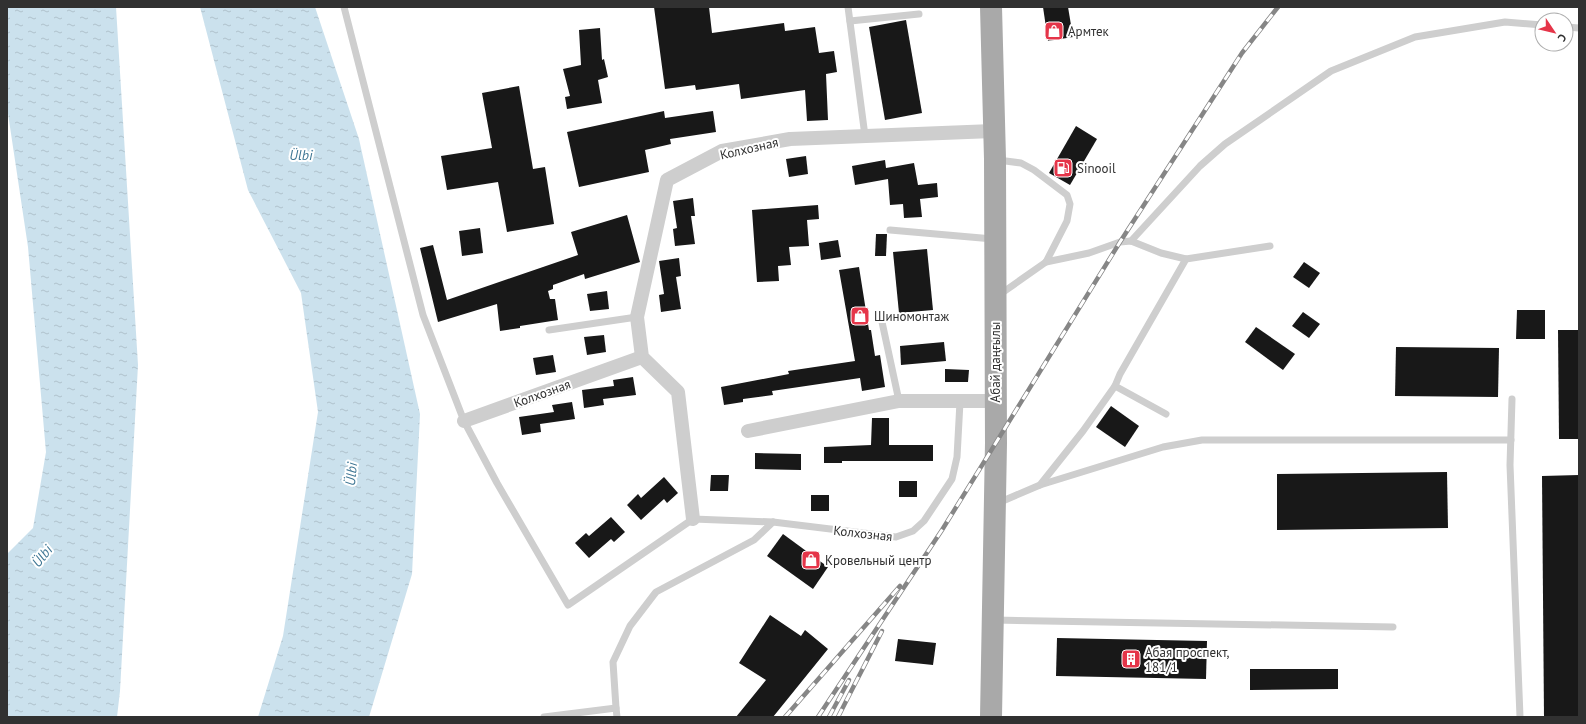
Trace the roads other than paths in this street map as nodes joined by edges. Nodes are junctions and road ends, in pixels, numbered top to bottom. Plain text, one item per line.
1 (344, 7) edge
2 (848, 7) edge
3 (991, 7) edge
4 (919, 14) dead end
5 (850, 21) junction
6 (1534, 24) edge
7 (993, 131) junction
8 (865, 136) junction
9 (995, 159) junction
10 (890, 230) dead end
11 (995, 239) junction
12 (1132, 241) junction
13 (1270, 246) dead end
14 (1186, 259) junction
15 (1046, 262) junction
16 (995, 298) junction
17 (637, 317) junction
18 (882, 322) dead end
19 (549, 330) dead end
20 (642, 357) junction
21 (1115, 386) junction
22 (1512, 399) dead end
23 (899, 401) junction
24 (996, 401) junction
25 (960, 402) junction
26 (1166, 414) dead end
27 (464, 421) junction
28 (748, 431) dead end
29 (1511, 440) junction
30 (1040, 485) junction
31 (994, 504) junction
32 (694, 519) junction
33 (773, 522) junction
34 (992, 620) junction
35 (1393, 627) dead end
36 (616, 708) junction
37 (544, 717) edge
38 (617, 717) edge
39 (991, 717) edge
40 (1520, 717) edge

1 - 27 lane
2 - 5 lane
3 - 7 main road, Абай даңғылы
4 - 5 lane
5 - 8 lane
6 - 12 lane
7 - 8 street, Колхозная
7 - 9 main road, Абай даңғылы
8 - 17 street, Колхозная
9 - 11 main road, Абай даңғылы
9 - 15 lane
10 - 11 lane
11 - 16 main road, Абай даңғылы
12 - 14 lane
12 - 15 lane
13 - 14 lane
14 - 21 lane
15 - 16 lane
16 - 24 main road, Абай даңғылы
17 - 19 lane
17 - 20 street, Колхозная
18 - 23 lane
20 - 27 street, Колхозная
20 - 32 street
21 - 26 lane
21 - 30 lane
22 - 29 lane
23 - 25 street
23 - 28 street
24 - 25 street
24 - 31 main road, Абай даңғылы
25 - 33 lane, Колхозная
27 - 32 lane
29 - 30 lane
29 - 40 lane
30 - 31 lane
31 - 34 main road, Абай даңғылы
32 - 33 lane, Колхозная
33 - 36 lane
34 - 35 lane
34 - 39 main road, Абай даңғылы
36 - 37 lane
36 - 38 lane

